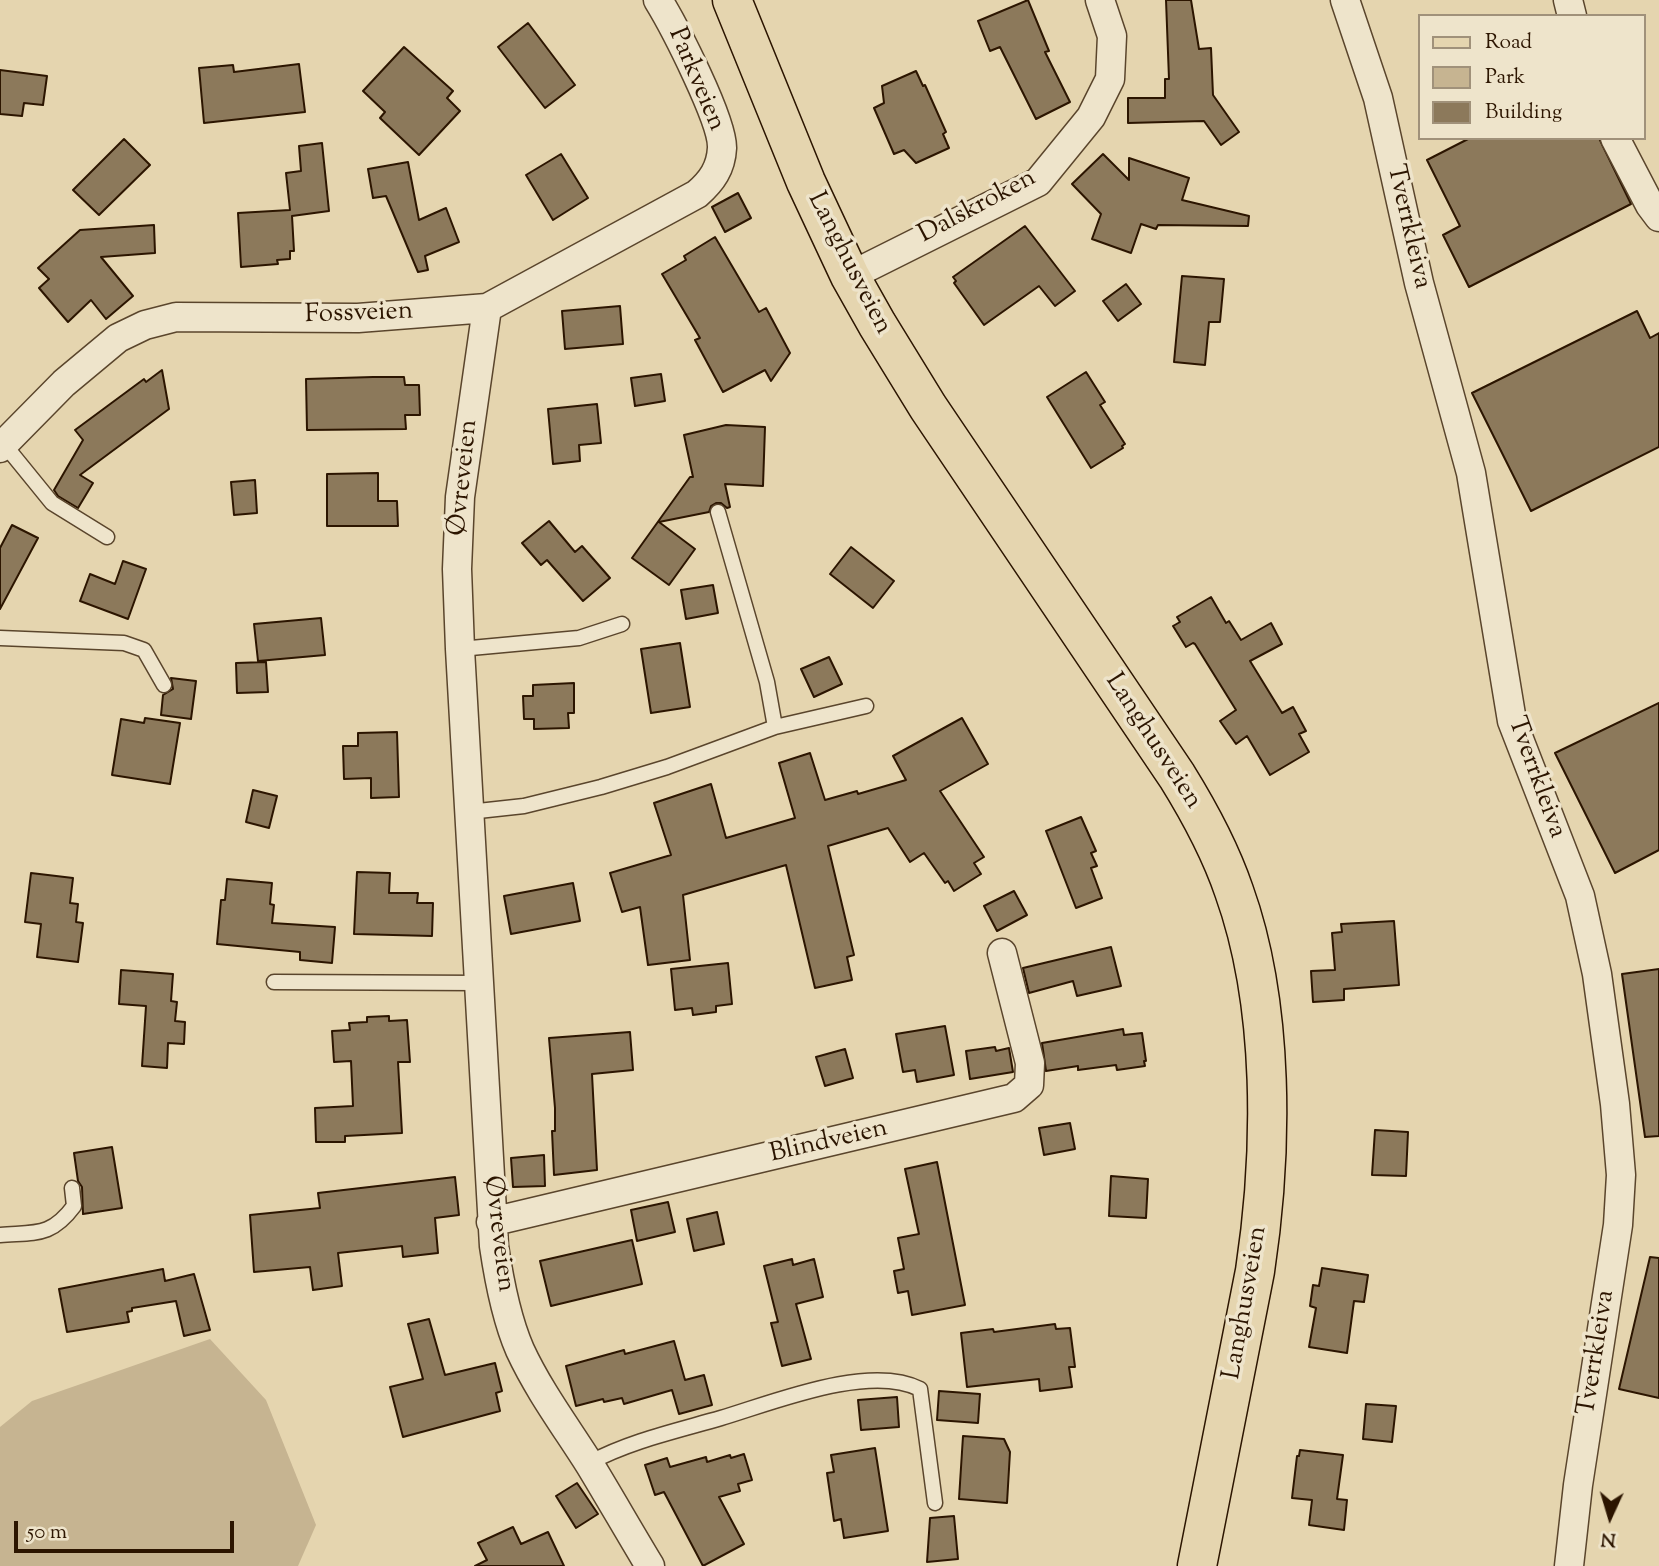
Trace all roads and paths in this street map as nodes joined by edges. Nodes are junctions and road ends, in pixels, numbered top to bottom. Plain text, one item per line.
1 (659, 0) edge
2 (732, 0) edge
3 (1100, 0) edge
4 (1345, 0) edge
5 (1616, 140) edge
6 (719, 163) joint
7 (1659, 217) edge
8 (850, 276) junction
9 (487, 308) junction
10 (2, 446) edge
11 (718, 512) dead end
12 (107, 537) dead end
13 (622, 624) dead end
14 (0, 638) edge
15 (460, 649) junction
16 (164, 685) dead end
17 (866, 706) dead end
18 (775, 727) junction
19 (469, 812) junction
20 (1002, 953) dead end
21 (274, 982) dead end
22 (479, 983) junction
23 (72, 1188) dead end
24 (491, 1222) junction
25 (0, 1236) edge
26 (589, 1463) junction
27 (936, 1503) dead end
28 (643, 1561) edge
29 (1197, 1566) edge
30 (1569, 1566) edge

1 - 6 street, Parkveien
2 - 8 main road, Langhusveien
3 - 8 street, Dalskroken
4 - 30 street, Tverrkleiva
5 - 7 street
6 - 9 street, Fossveien
8 - 29 main road, Langhusveien
9 - 10 street, Fossveien
9 - 15 street, Øvreveien
10 - 12 lane
11 - 18 lane
13 - 15 lane
14 - 16 lane
15 - 19 street, Øvreveien
17 - 18 lane
18 - 19 lane
19 - 22 street, Øvreveien
20 - 24 street, Blindveien
21 - 22 lane
22 - 24 street, Øvreveien
23 - 25 lane
24 - 26 street, Øvreveien
26 - 27 lane
26 - 28 street, Øvreveien

